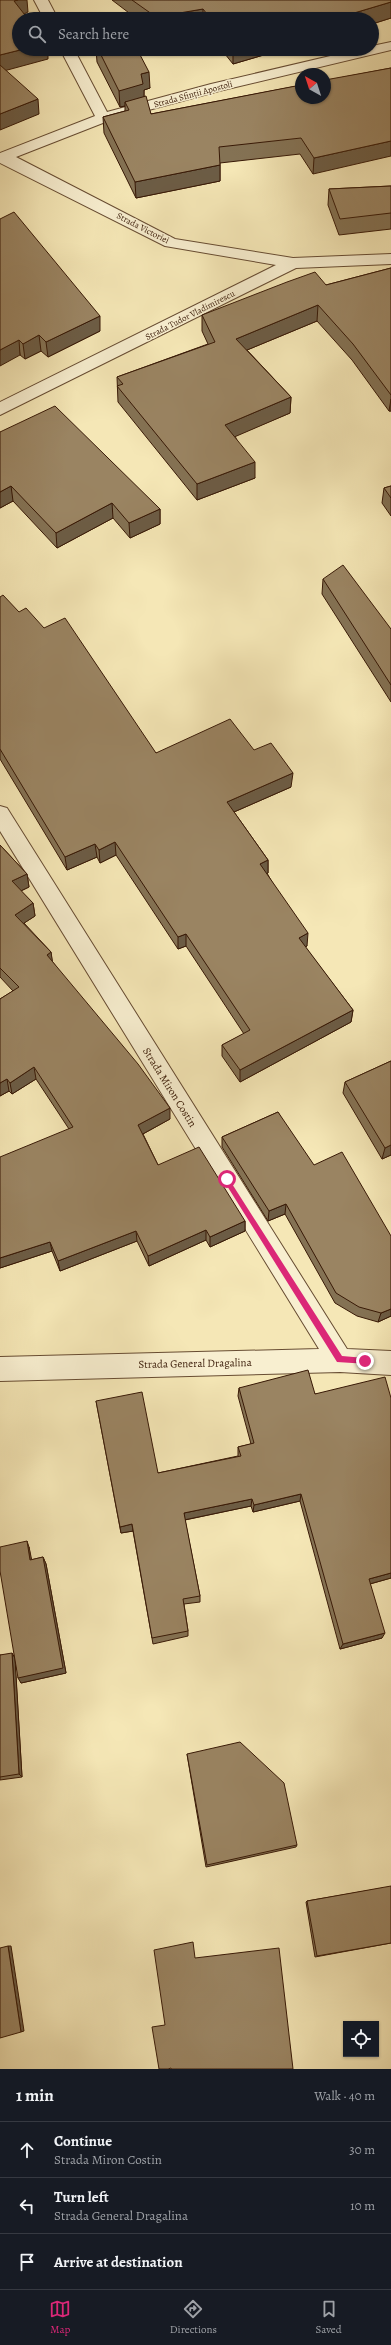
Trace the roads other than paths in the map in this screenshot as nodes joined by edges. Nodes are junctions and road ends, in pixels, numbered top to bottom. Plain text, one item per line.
1 (41, 0) edge
2 (47, 12) edge
3 (391, 46) edge
4 (379, 49) edge
5 (71, 56) edge
6 (348, 56) edge
7 (103, 118) junction
8 (2, 157) edge
9 (391, 259) edge
10 (293, 263) junction
11 (0, 410) edge
12 (0, 814) edge
13 (340, 1360) junction
14 (391, 1363) edge
15 (0, 1369) edge

1 - 2 street
3 - 4 street, Strada Sfinții Apostoli
5 - 7 street
6 - 7 street, Strada Sfinții Apostoli
7 - 8 street, Strada Sfinții Apostoli
8 - 10 street, Strada Victoriei
9 - 10 street, Strada Tudor Vladimirescu
10 - 11 street, Strada Tudor Vladimirescu
12 - 13 street, Strada Miron Costin
13 - 14 street, Strada General Dragalina
13 - 15 street, Strada General Dragalina

